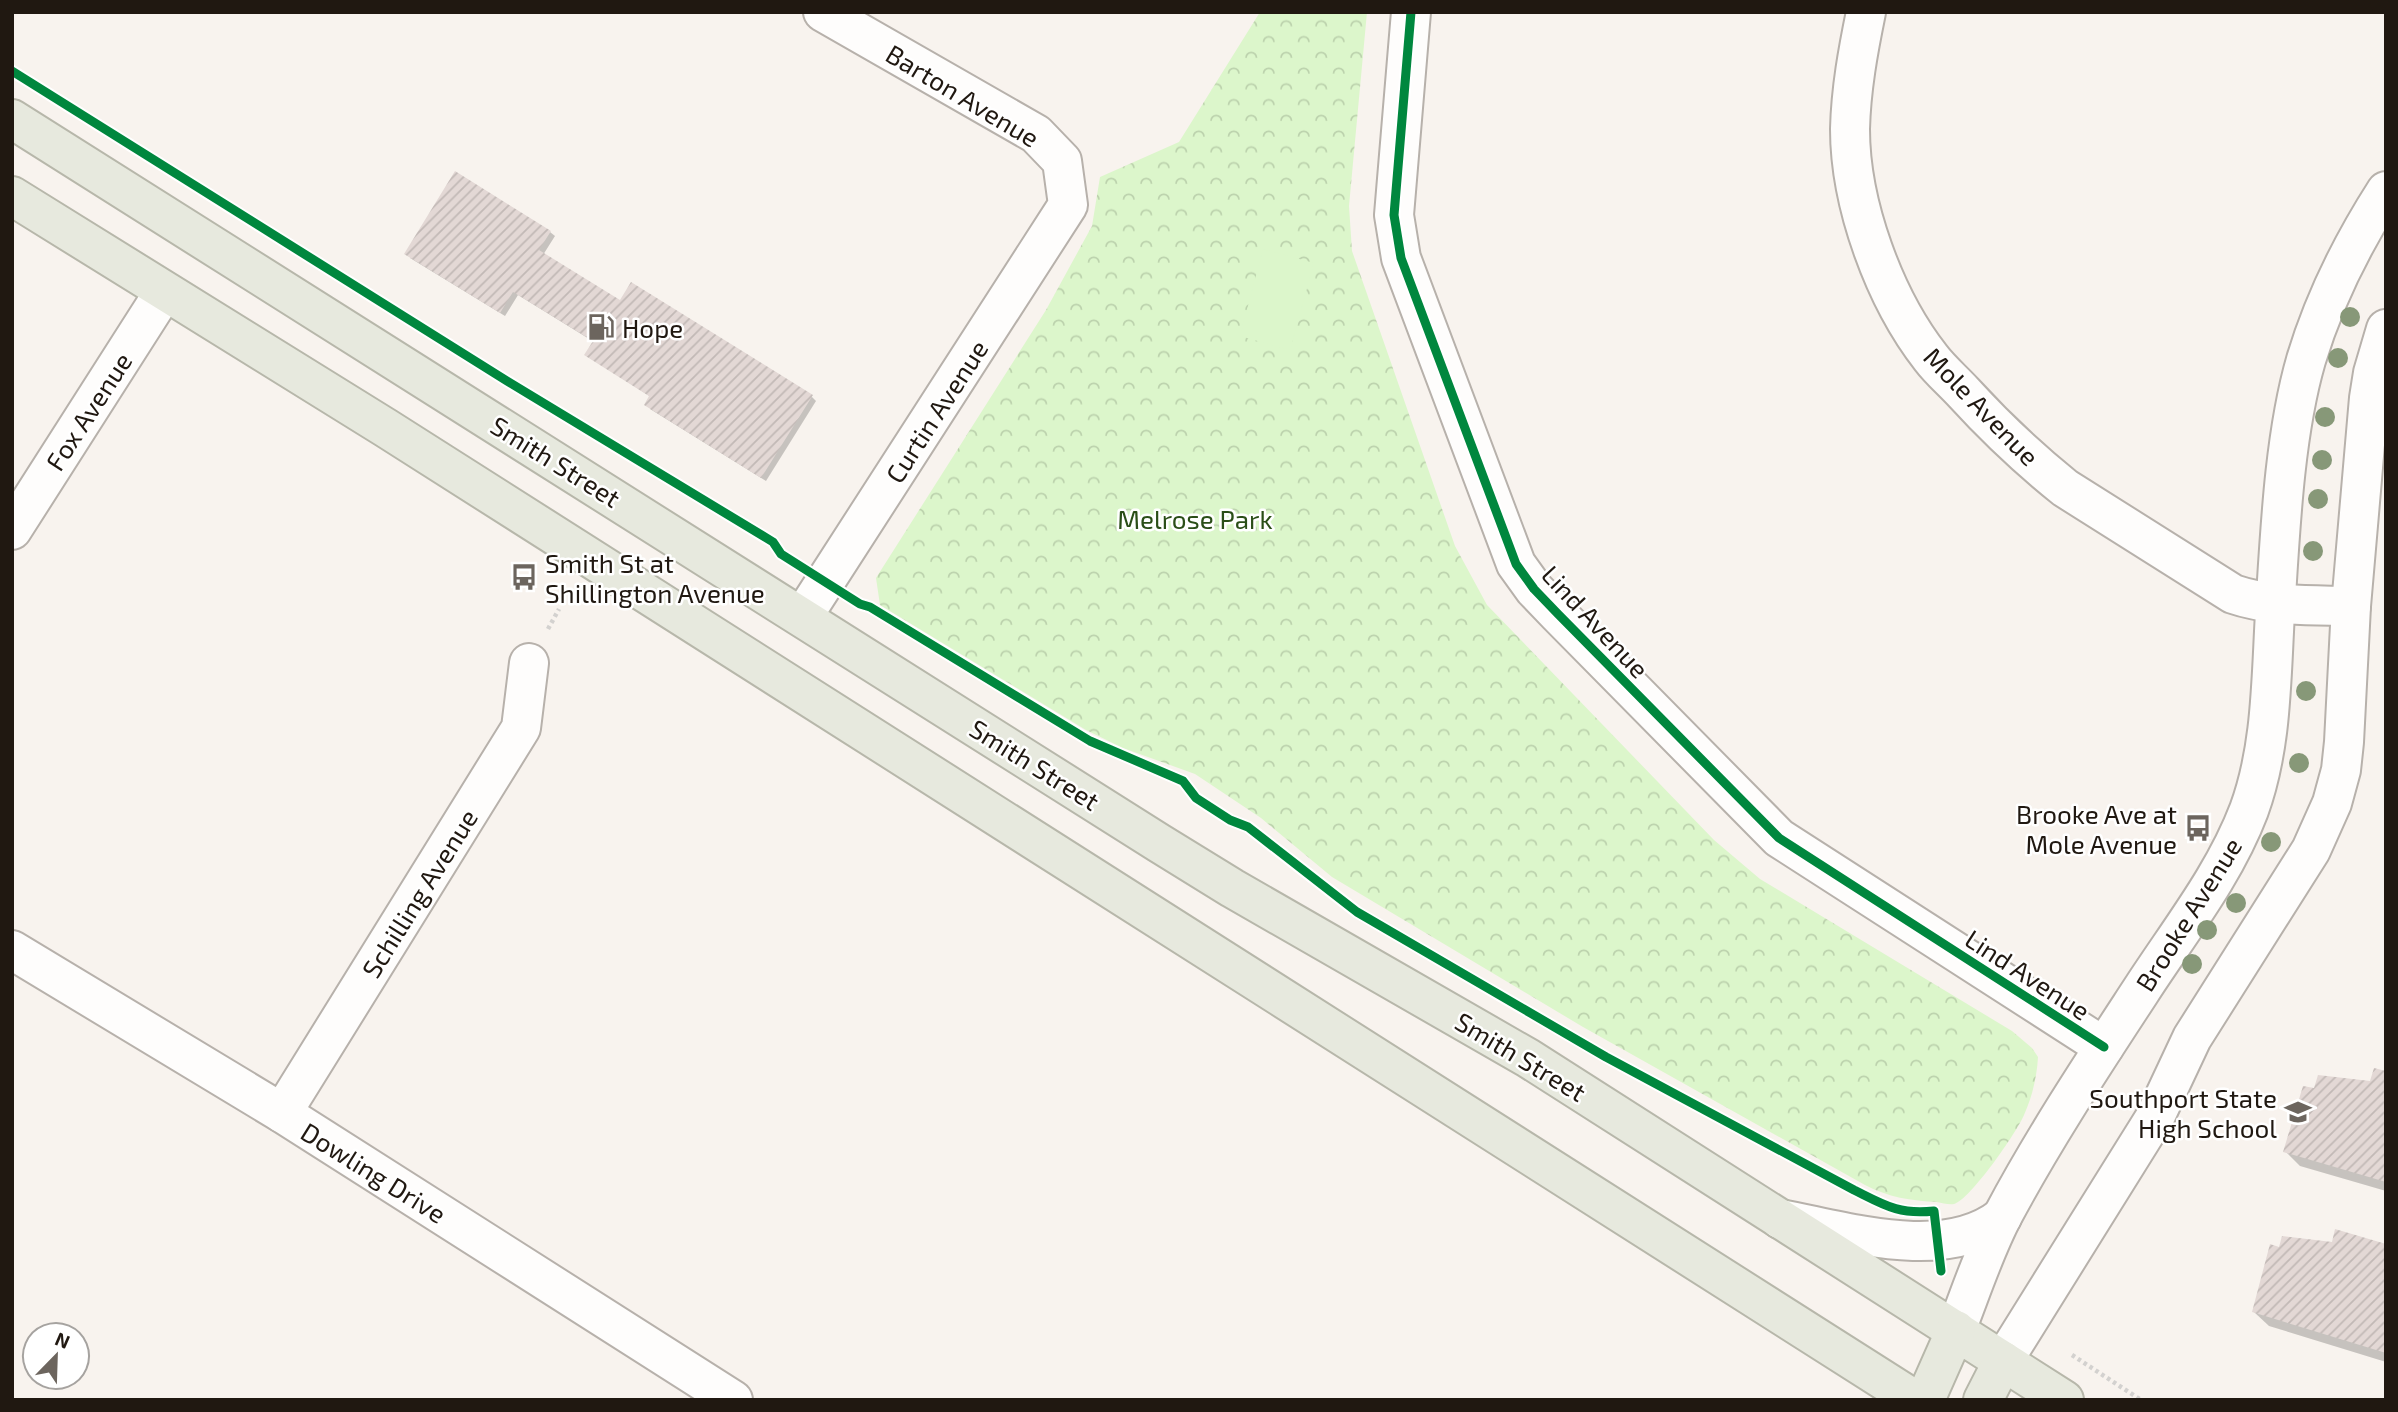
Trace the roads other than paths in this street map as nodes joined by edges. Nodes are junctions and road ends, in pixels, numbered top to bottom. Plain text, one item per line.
1 (823, 12) edge
2 (1411, 12) edge
3 (1866, 12) edge
4 (12, 119) edge
5 (2386, 191) edge
6 (12, 196) edge
7 (1068, 205) joint
8 (164, 292) junction
9 (2386, 329) edge
10 (12, 530) edge
11 (2276, 604) junction
12 (2351, 606) junction
13 (803, 617) junction
14 (529, 663) dead end
15 (12, 950) edge
16 (2104, 1047) junction
17 (282, 1113) junction
18 (2002, 1217) junction
19 (1780, 1218) junction
20 (1956, 1330) junction
21 (2003, 1361) junction
22 (733, 1400) edge
23 (1915, 1400) edge
24 (1926, 1400) edge
25 (1983, 1400) edge
26 (2064, 1400) edge

1 - 7 street, Barton Avenue
2 - 16 street, Lind Avenue
3 - 11 street, Mole Avenue
4 - 13 highway, Smith Street
5 - 11 street, Brooke Avenue
6 - 8 highway
7 - 13 street, Curtin Avenue
8 - 10 street, Fox Avenue
8 - 23 highway
9 - 12 street
11 - 12 street, Mole Avenue
11 - 16 street, Brooke Avenue
12 - 21 street
13 - 19 highway, Smith Street
14 - 17 street, Schilling Avenue
15 - 17 street, Dowling Drive
16 - 18 street, Brooke Avenue
17 - 22 street, Dowling Drive
18 - 19 street
18 - 20 street, Brooke Avenue
19 - 20 highway, Smith Street
20 - 21 highway, Smith Street
20 - 24 highway, Brooke Avenue
21 - 25 highway
21 - 26 highway, Smith Street

